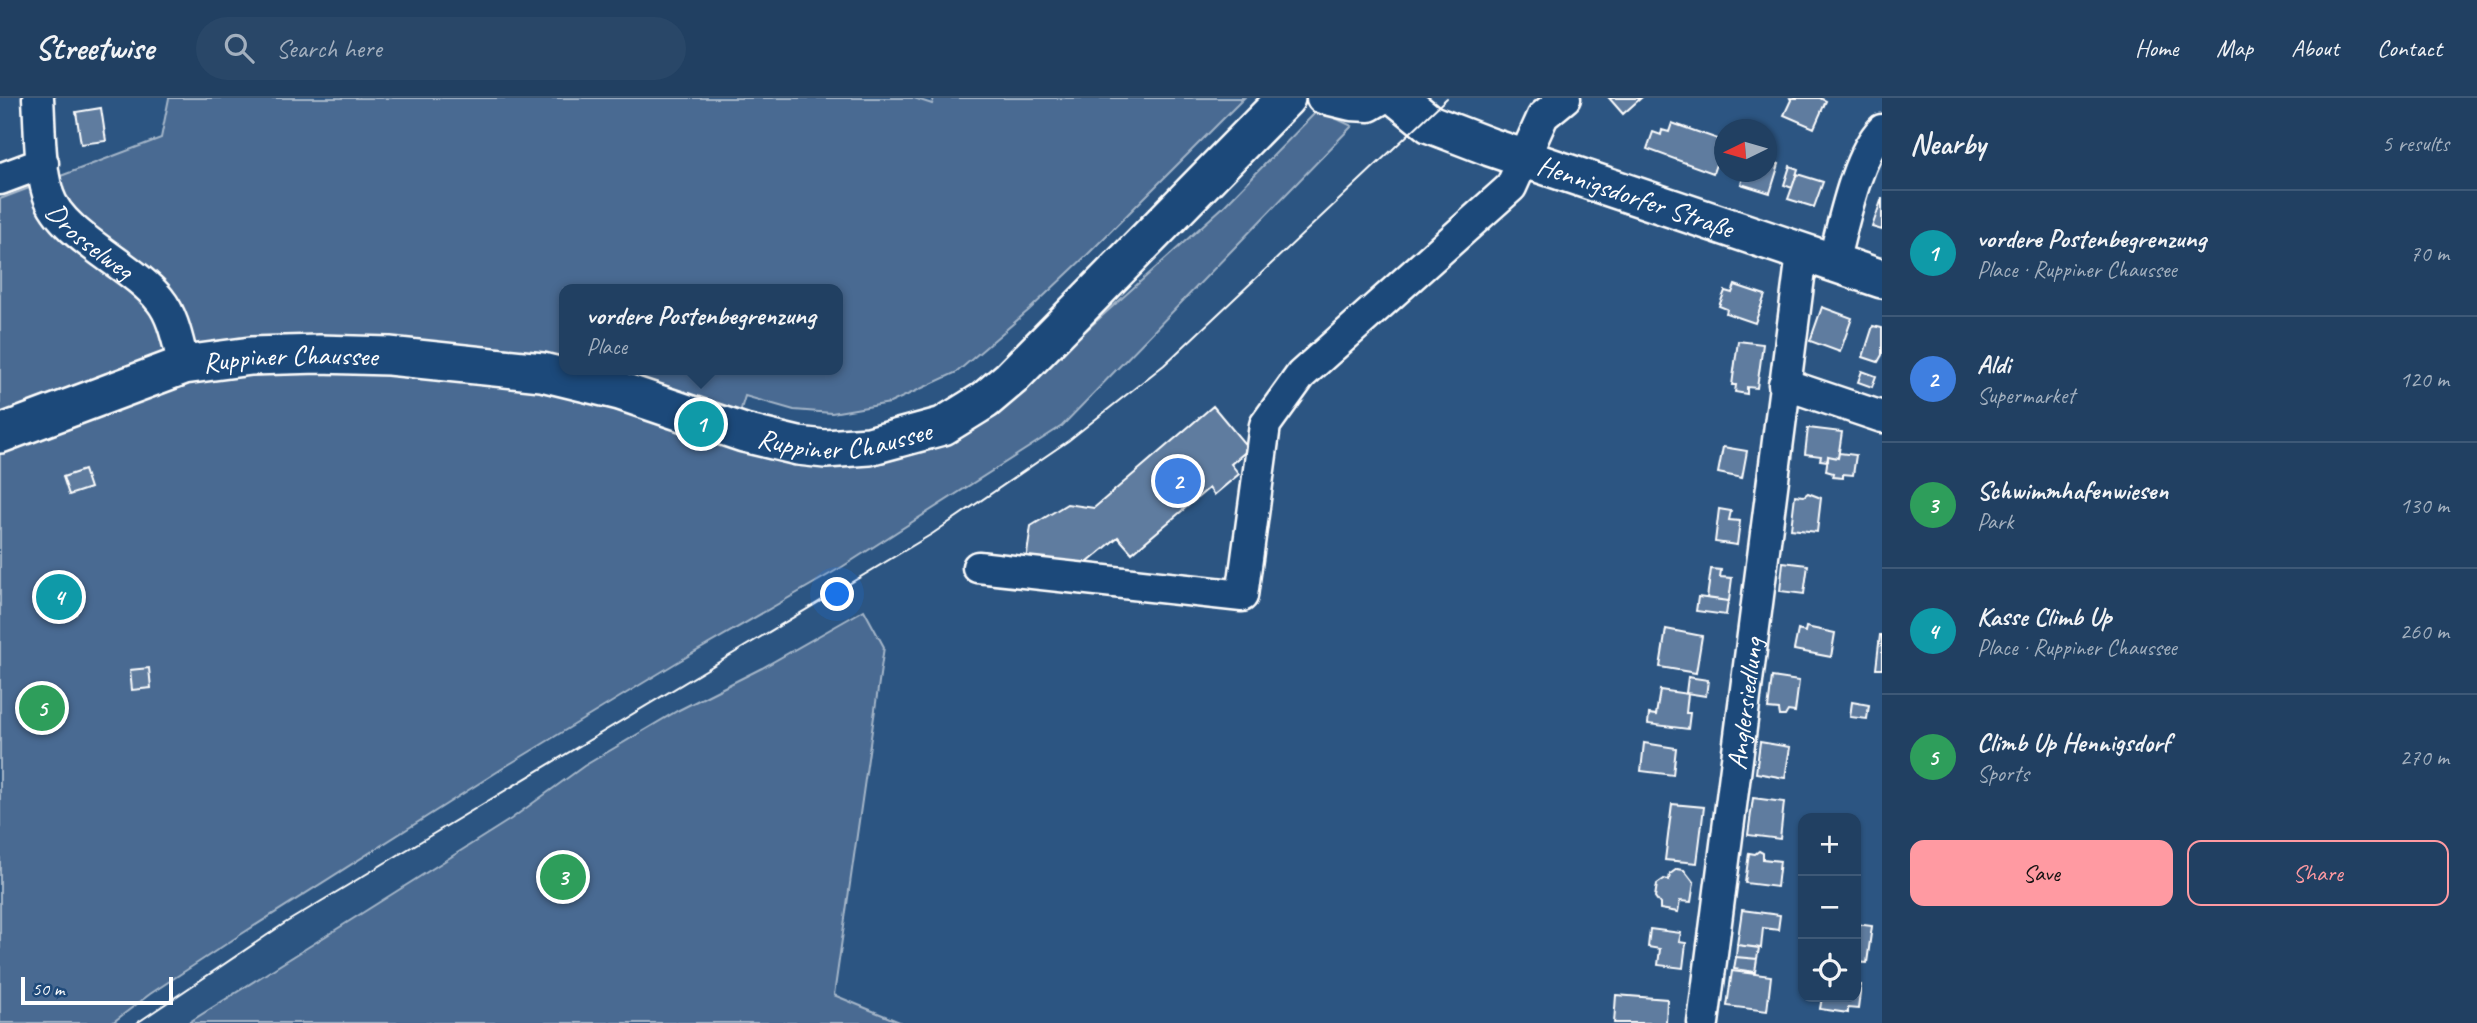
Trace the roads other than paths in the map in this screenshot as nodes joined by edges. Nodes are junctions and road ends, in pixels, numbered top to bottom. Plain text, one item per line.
1 (38, 98) edge
2 (1286, 98) edge
3 (1322, 98) edge
4 (1383, 98) edge
5 (1398, 98) edge
6 (1565, 98) edge
7 (1882, 130) edge
8 (1526, 157) junction
9 (43, 163) junction
10 (0, 179) edge
11 (1817, 258) junction
12 (1882, 279) edge
13 (184, 365) junction
14 (1784, 384) junction
15 (1882, 417) edge
16 (0, 434) edge
17 (978, 567) dead end
18 (1703, 1023) edge

1 - 9 street, Drosselweg
2 - 13 main road, Ruppiner Chaussee
3 - 4 street
5 - 8 main road, Hennigsdorfer Straße
6 - 8 street
7 - 11 street, Anglersiedlung
8 - 11 main road, Hennigsdorfer Straße
8 - 17 street
9 - 10 street
9 - 13 street, Drosselweg
11 - 12 main road, Hennigsdorfer Straße
11 - 14 street, Anglersiedlung
13 - 16 main road, Ruppiner Chaussee
14 - 15 street
14 - 18 street, Anglersiedlung

